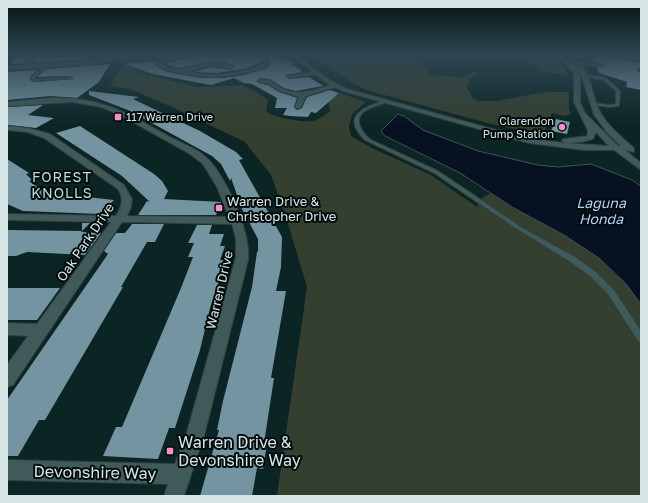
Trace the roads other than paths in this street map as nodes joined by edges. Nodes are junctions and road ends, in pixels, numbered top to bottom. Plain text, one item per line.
1 (33, 78) edge
2 (62, 78) edge
3 (327, 78) edge
4 (336, 78) edge
5 (577, 78) edge
6 (585, 78) edge
7 (602, 78) edge
8 (261, 80) dead end
9 (335, 86) junction
10 (576, 93) junction
11 (302, 95) junction
12 (384, 102) junction
13 (7, 104) edge
14 (594, 104) junction
15 (298, 107) dead end
16 (582, 114) junction
17 (7, 128) edge
18 (565, 142) junction
19 (552, 145) junction
20 (619, 145) junction
21 (641, 158) edge
22 (641, 167) edge
23 (7, 217) edge
24 (119, 219) junction
25 (237, 221) junction
26 (7, 329) edge
27 (42, 330) junction
28 (641, 338) edge
29 (7, 379) edge
30 (7, 470) edge
31 (183, 474) junction
32 (174, 496) edge

1 - 2 lane
3 - 9 main road
4 - 18 main road
5 - 10 main road
6 - 14 main road
7 - 14 lane
8 - 11 main road
9 - 11 main road
9 - 12 main road
10 - 14 main road
10 - 16 main road
11 - 15 main road
12 - 19 main road
12 - 28 lane
13 - 25 main road, Warren Drive
14 - 20 main road
16 - 18 main road
16 - 20 main road
17 - 24 main road, Oak Park Drive
18 - 20 main road
19 - 20 main road
19 - 22 main road
20 - 21 main road
20 - 22 main road
23 - 24 main road
24 - 25 main road
24 - 27 main road, Oak Park Drive
25 - 31 main road, Warren Drive
26 - 27 main road
27 - 29 main road, Oak Park Drive
30 - 31 main road, Devonshire Way
31 - 32 main road, Warren Drive

